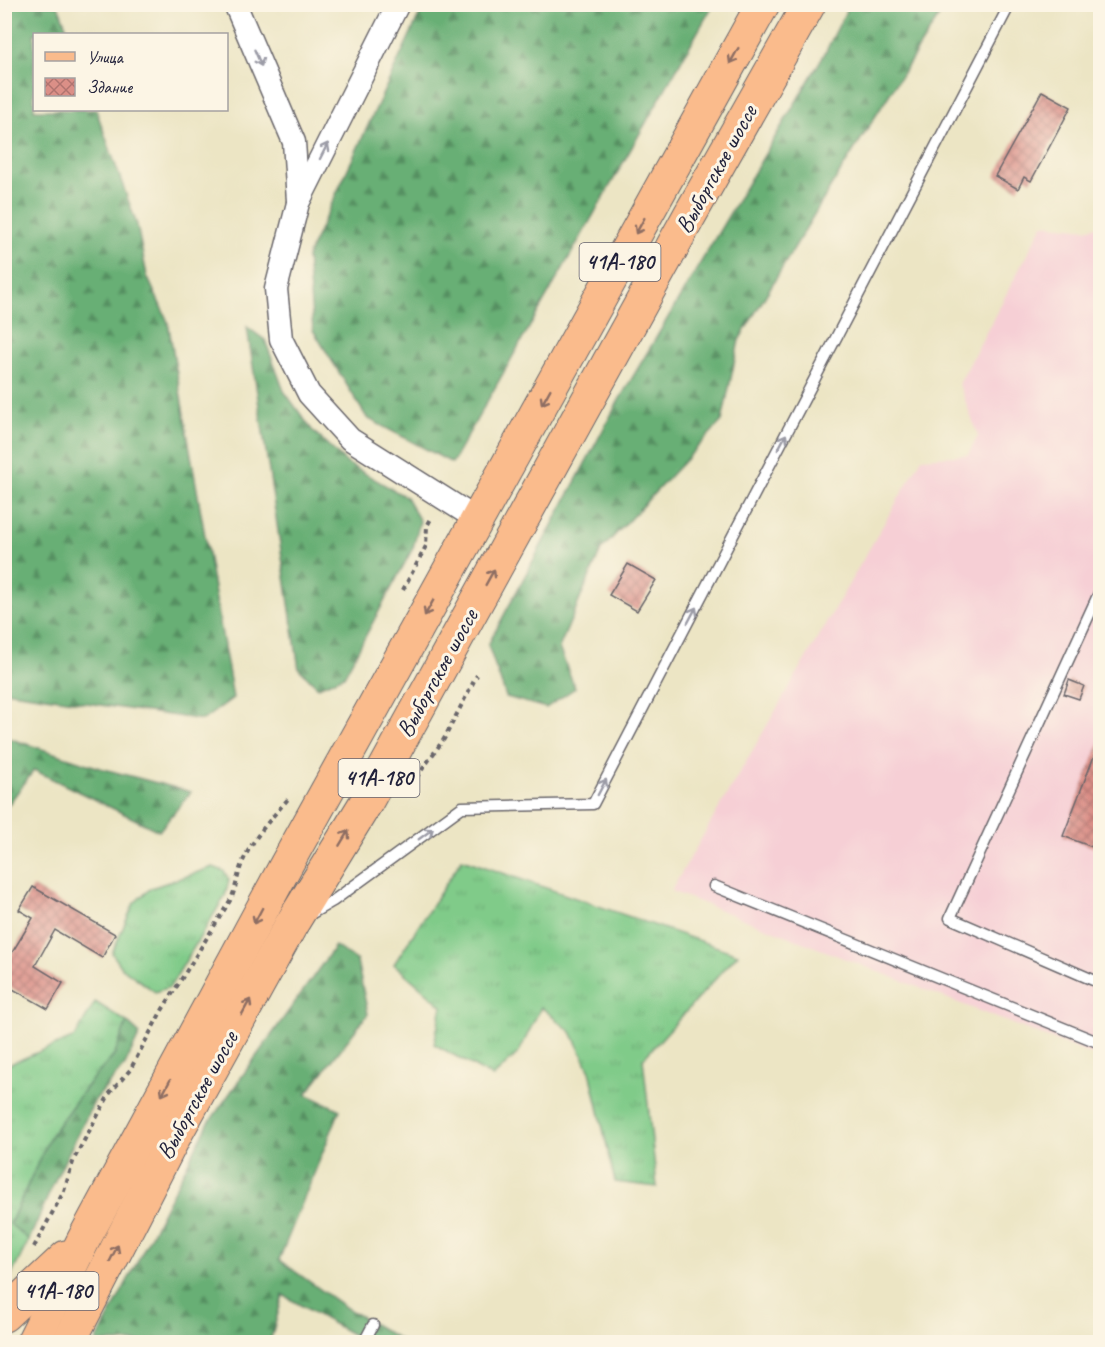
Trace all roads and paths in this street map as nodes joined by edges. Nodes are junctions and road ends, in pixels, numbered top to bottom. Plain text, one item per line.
1 (235, 4) edge
2 (398, 4) edge
3 (763, 4) edge
4 (809, 4) edge
5 (1010, 4) edge
6 (298, 203) junction
7 (478, 520) junction
8 (1101, 591) edge
9 (477, 675) dead end
10 (292, 795) dead end
11 (402, 797) dead end
12 (714, 886) dead end
13 (291, 926) junction
14 (1101, 984) edge
15 (1101, 1043) edge
16 (84, 1239) junction
17 (31, 1253) dead end
18 (4, 1314) edge
19 (373, 1325) dead end
20 (33, 1342) edge
21 (69, 1342) edge
22 (364, 1342) edge

1 -> 6 street
6 -> 2 street
3 -> 7 main road, Выборгское шоссе / 41А-180
13 -> 4 main road, Выборгское шоссе / 41А-180
13 -> 5 lane
6 - 7 street
7 -> 16 main road, Выборгское шоссе / 41А-180
8 - 14 lane
9 - 11 path
10 - 17 path
12 - 15 lane
21 -> 13 main road, Выборгское шоссе / 41А-180
16 - 18 main road
16 - 20 main road, Выборгское шоссе / 41А-180
19 - 22 lane

